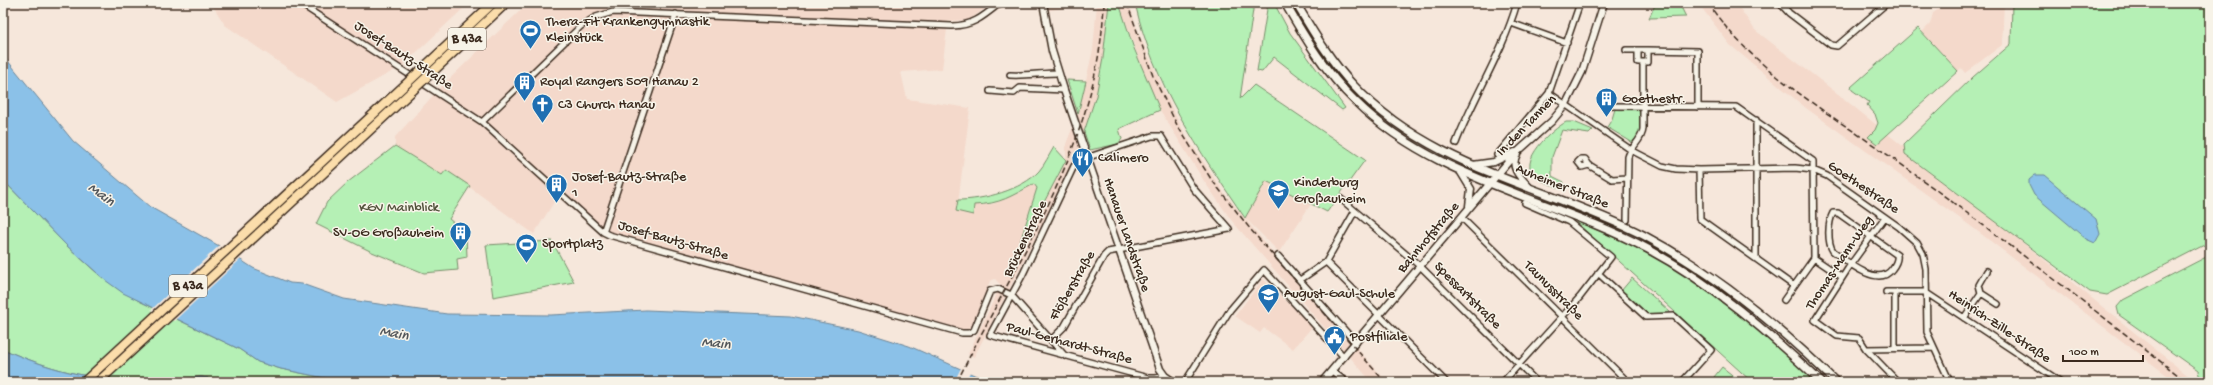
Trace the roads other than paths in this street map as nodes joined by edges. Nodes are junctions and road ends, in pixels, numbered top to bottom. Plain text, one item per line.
1 (299, 3) edge
2 (493, 3) edge
3 (506, 3) edge
4 (1000, 3) edge
5 (1043, 3) edge
6 (1285, 3) edge
7 (1296, 3) edge
8 (1517, 3) edge
9 (1580, 3) edge
10 (1604, 3) edge
11 (1780, 3) edge
12 (1886, 3) edge
13 (676, 14) junction
14 (1511, 23) junction
15 (1567, 43) junction
16 (1626, 50) dead end
17 (1638, 50) junction
18 (1648, 50) junction
19 (1643, 62) junction
20 (1058, 73) junction
21 (1010, 75) dead end
22 (1064, 90) junction
23 (990, 91) dead end
24 (1549, 93) junction
25 (1566, 104) junction
26 (1615, 106) dead end
27 (1643, 106) junction
28 (1698, 107) junction
29 (1756, 120) junction
30 (482, 122) junction
31 (1456, 143) dead end
32 (1520, 149) junction
33 (1631, 150) junction
34 (1497, 155) dead end
35 (1086, 158) junction
36 (1466, 163) junction
37 (1589, 165) dead end
38 (1756, 169) junction
39 (1459, 170) junction
40 (1699, 170) junction
41 (1813, 170) junction
42 (1497, 175) junction
43 (1627, 178) junction
44 (1491, 182) junction
45 (1530, 188) junction
46 (1341, 199) dead end
47 (1525, 203) dead end
48 (1468, 210) junction
49 (1356, 211) junction
50 (1885, 217) junction
51 (1462, 218) junction
52 (1627, 220) dead end
53 (603, 232) junction
54 (1870, 236) junction
55 (1118, 250) junction
56 (1278, 256) dead end
57 (1814, 258) junction
58 (1756, 259) junction
59 (1326, 262) junction
60 (1851, 264) junction
61 (1421, 267) junction
62 (1987, 271) dead end
63 (1598, 273) junction
64 (1842, 277) junction
65 (1300, 280) junction
66 (1794, 286) junction
67 (1886, 292) dead end
68 (1895, 292) junction
69 (1925, 292) junction
70 (1981, 293) junction
71 (1011, 296) junction
72 (1784, 300) dead end
73 (1998, 304) dead end
74 (1380, 315) junction
75 (1562, 317) junction
76 (1964, 318) junction
77 (990, 336) joint
78 (1051, 340) junction
79 (1356, 343) junction
80 (1895, 348) junction
81 (1933, 348) junction
82 (1866, 349) junction
83 (1065, 356) junction
84 (1344, 357) junction
85 (1519, 364) junction
86 (1332, 371) junction
87 (1165, 376) junction
88 (84, 382) edge
89 (98, 382) edge
90 (1174, 382) edge
91 (1185, 382) edge
92 (1322, 382) edge
93 (1346, 382) edge
94 (1446, 382) edge
95 (1503, 382) edge
96 (1537, 382) edge
97 (1628, 382) edge
98 (1682, 382) edge
99 (1821, 382) edge
100 (1836, 382) edge
101 (1902, 382) edge
102 (1950, 382) edge
103 (2061, 382) edge

1 - 30 street, Josef-Bautz-Straße
2 - 88 highway, B 43a, bridge
3 - 89 highway, B 43a, bridge
4 - 13 street
5 - 20 street, Hanauer Landstraße
6 - 39 main road, Auheimer Straße
7 - 36 main road, Auheimer Straße
8 - 14 street
9 - 15 street
10 - 25 street, In den Tannen
11 - 12 street
13 - 30 street
13 - 53 street
14 - 15 street
14 - 31 street
15 - 24 street
16 - 17 street
17 - 18 street
17 - 19 street
18 - 19 street
18 - 28 street
19 - 27 street
20 - 21 street
20 - 22 street, Hanauer Landstraße
22 - 23 street
22 - 35 street, Hanauer Landstraße
24 - 25 street, Goethestraße
24 - 34 street
25 - 32 street, In den Tannen
25 - 33 street, Goethestraße
26 - 27 street
27 - 28 street
27 - 33 street
28 - 29 street
29 - 38 street
29 - 41 street
30 - 53 street, Josef-Bautz-Straße
32 - 36 street
32 - 42 street, In den Tannen
32 - 45 street
33 - 40 street, Goethestraße
33 - 43 street
35 - 55 street, Hanauer Landstraße
35 - 55 street
35 - 71 street, Brückenstraße
36 - 42 main road, Auheimer Straße
37 - 43 street
38 - 40 street, Goethestraße
38 - 41 street, Goethestraße
38 - 58 street
39 - 44 main road, Auheimer Straße
39 - 48 street
40 - 58 street
41 - 50 street, Goethestraße
41 - 57 street
42 - 44 street, In den Tannen
42 - 45 main road, Auheimer Straße
43 - 52 street
44 - 48 street, Bahnhofstraße
44 - 99 main road, Auheimer Straße
45 - 100 main road, Auheimer Straße
46 - 49 street, Spessartstraße
47 - 63 street
48 - 51 street, Bahnhofstraße
49 - 59 street
49 - 61 street, Spessartstraße
50 - 54 street, Thomas-Mann-Weg
50 - 69 street, Goethestraße
51 - 61 street, Bahnhofstraße
51 - 75 street, Taunusstraße
53 - 71 street, Josef-Bautz-Straße
54 - 60 street, Thomas-Mann-Weg
54 - 60 street
54 - 60 street
55 - 78 street, Flößerstraße
55 - 87 street, Hanauer Landstraße
56 - 65 street
57 - 64 street
57 - 66 street
58 - 66 street
59 - 65 street
59 - 74 street
60 - 64 street, Thomas-Mann-Weg
61 - 74 street, Bahnhofstraße
61 - 85 street, Spessartstraße
62 - 70 street
63 - 75 street
63 - 98 street
64 - 82 street, Thomas-Mann-Weg
65 - 79 street
66 - 72 street
67 - 68 street
68 - 69 street
68 - 80 street
69 - 76 street, Heinrich-Zille-Straße
69 - 81 street, Goethestraße
70 - 73 street
70 - 76 street
71 - 77 street, Brückenstraße
71 - 78 street
74 - 79 street, Bahnhofstraße
74 - 94 street
75 - 85 street
75 - 97 street, Taunusstraße
76 - 103 street, Heinrich-Zille-Straße
77 - 83 street, Paul-Gerhardt-Straße
78 - 83 street
79 - 84 street, Bahnhofstraße
80 - 81 street
80 - 82 street
81 - 102 street, Goethestraße
82 - 101 street
83 - 87 street, Paul-Gerhardt-Straße
84 - 86 street, Bahnhofstraße
84 - 91 street
85 - 95 street
85 - 96 street, Spessartstraße
86 - 92 street, Bahnhofstraße
86 - 93 street
87 - 90 street

